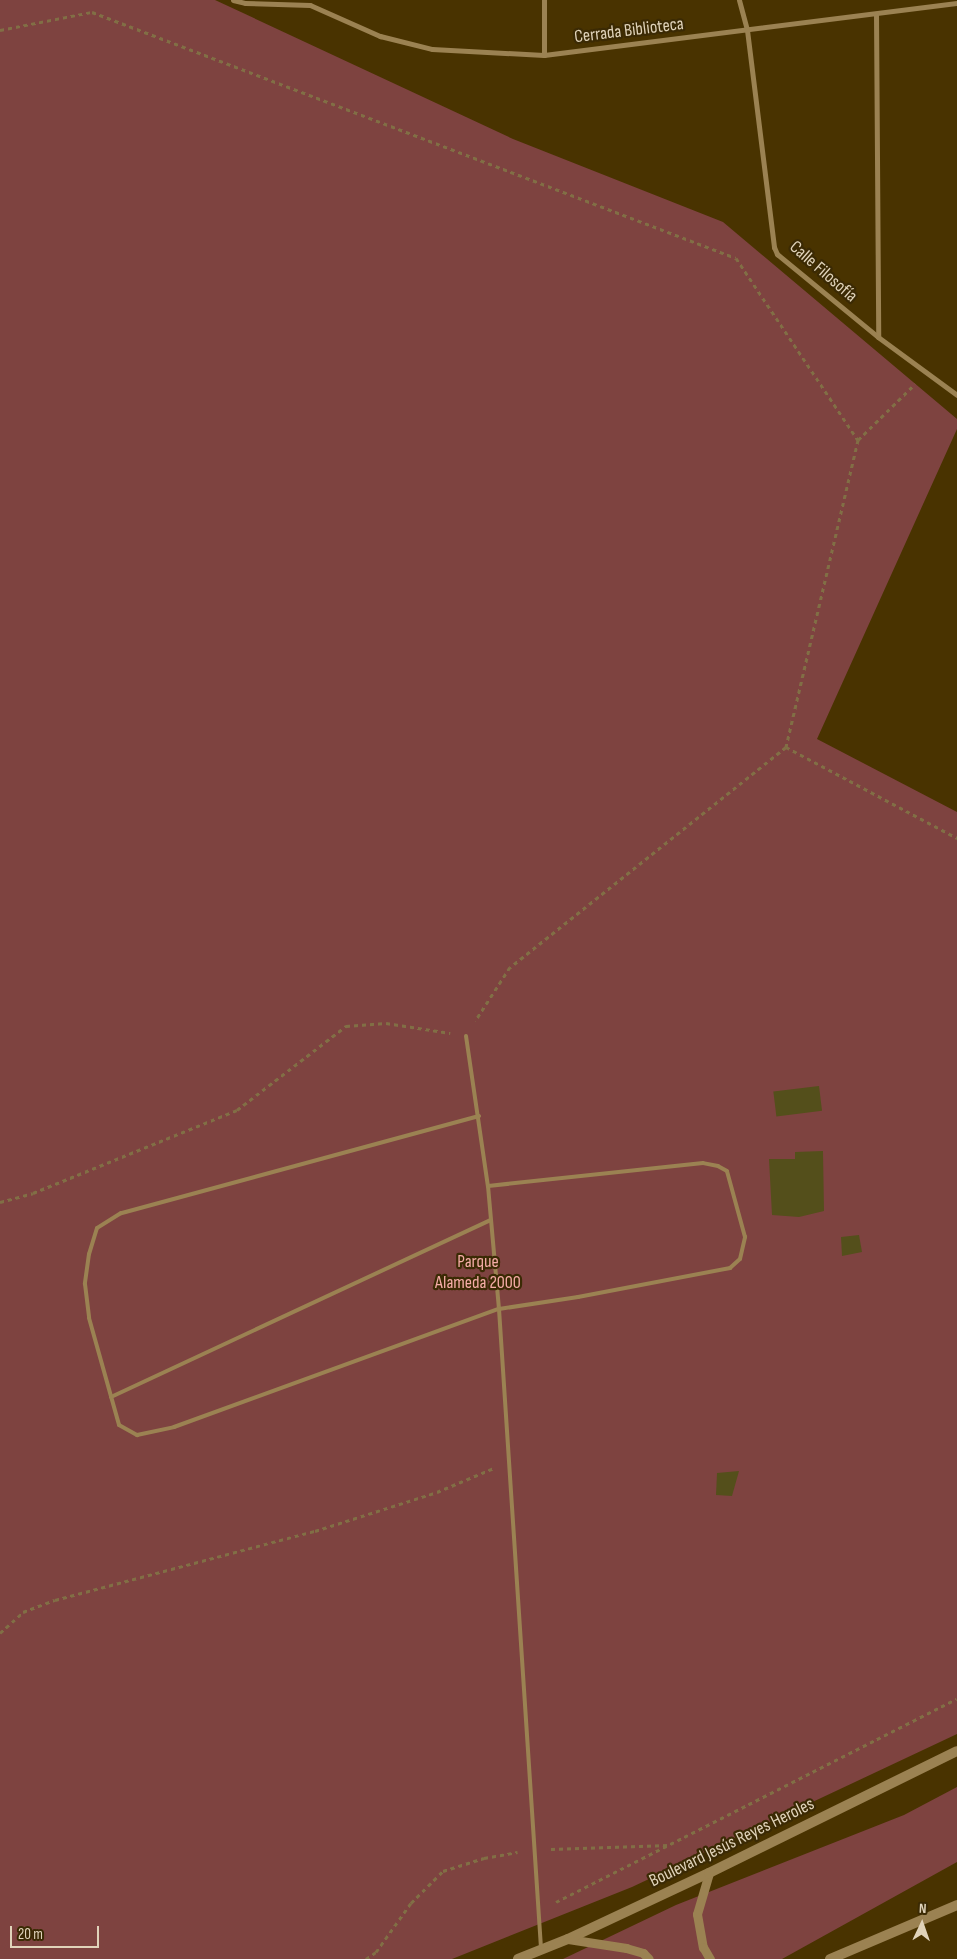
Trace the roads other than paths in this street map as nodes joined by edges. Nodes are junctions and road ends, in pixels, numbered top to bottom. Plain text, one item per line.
1 (233, 0) edge
2 (544, 0) edge
3 (739, 0) edge
4 (310, 3) edge
5 (957, 3) edge
6 (876, 14) junction
7 (747, 30) junction
8 (544, 55) junction
9 (878, 336) junction
10 (957, 395) edge
11 (466, 1036) road end
12 (479, 1116) junction
13 (488, 1186) junction
14 (490, 1220) junction
15 (499, 1309) junction
16 (111, 1397) junction
17 (957, 1751) edge
18 (709, 1874) junction
19 (957, 1905) edge
20 (568, 1939) junction
21 (542, 1950) junction
22 (518, 1959) edge
23 (649, 1959) edge
24 (710, 1959) edge
25 (830, 1959) edge

1 - 4 street
2 - 8 street
3 - 7 street, Calle Filosofía
4 - 8 street, Cerrada Biblioteca
5 - 6 street, Cerrada Biblioteca
6 - 7 street, Cerrada Biblioteca
6 - 9 street
7 - 8 street, Cerrada Biblioteca
7 - 9 street, Calle Filosofía
9 - 10 street, Calle Filosofía
11 - 12 lane
12 - 13 lane
12 - 16 lane
13 - 14 lane
13 - 15 lane
14 - 15 lane
14 - 16 lane
15 - 16 lane
15 - 21 lane
17 - 18 main road, Boulevard Jesús Reyes Heroles
18 - 20 main road, Boulevard Jesús Reyes Heroles
18 - 24 street
19 - 25 main road
20 - 21 main road, Boulevard Jesús Reyes Heroles
20 - 23 street
21 - 22 main road, Boulevard Jesús Reyes Heroles

